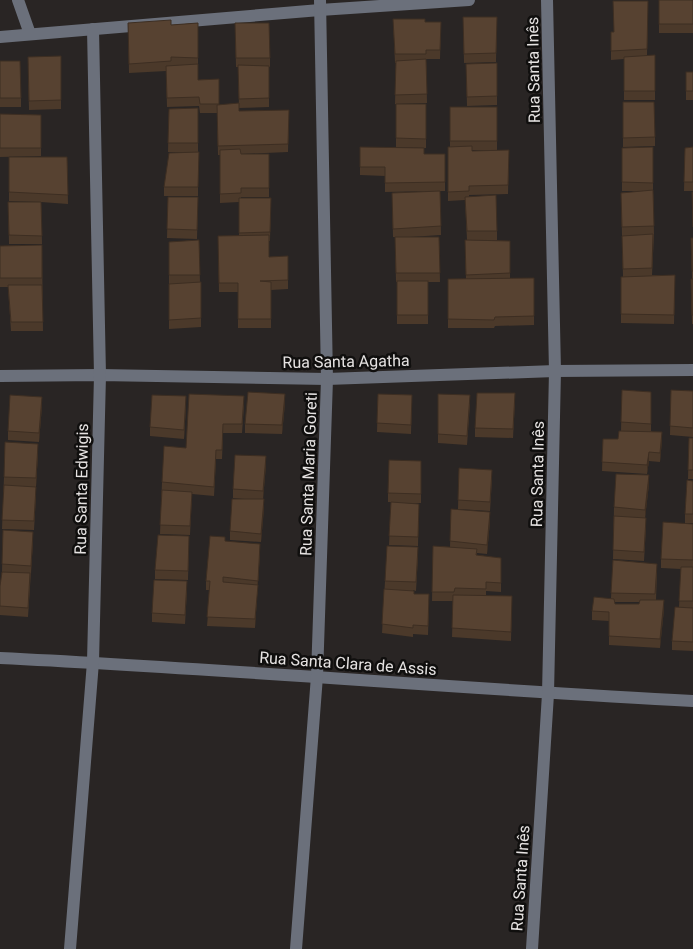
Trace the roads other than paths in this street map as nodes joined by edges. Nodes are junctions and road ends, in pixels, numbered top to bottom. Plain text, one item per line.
1 (18, 0) edge
2 (469, 0) edge
3 (548, 0) edge
4 (320, 5) edge
5 (93, 29) junction
6 (30, 34) junction
7 (0, 37) edge
8 (693, 370) edge
9 (555, 371) junction
10 (100, 375) junction
11 (0, 376) edge
12 (327, 380) junction
13 (0, 658) edge
14 (94, 662) junction
15 (317, 676) junction
16 (548, 694) junction
17 (693, 701) edge
18 (70, 949) edge
19 (296, 949) edge
20 (532, 949) edge

1 - 6 street
2 - 4 street
3 - 9 street, Rua Santa Inês
4 - 5 street
4 - 12 street, Rua Santa Maria Goreti
5 - 6 street
5 - 10 street, Rua Santa Edwigis
6 - 7 street
8 - 9 street, Rua Santa Agatha
9 - 12 street, Rua Santa Agatha
9 - 16 street, Rua Santa Inês
10 - 11 street, Rua Santa Agatha
10 - 12 street, Rua Santa Agatha
10 - 14 street, Rua Santa Edwigis
12 - 15 street, Rua Santa Maria Goreti
13 - 14 street, Rua Santa Clara de Assis
14 - 15 street, Rua Santa Clara de Assis
14 - 18 street, Rua Santa Edwigis
15 - 16 street, Rua Santa Clara de Assis
15 - 19 street, Rua Santa Maria Goreti
16 - 17 street, Rua Santa Clara de Assis
16 - 20 street, Rua Santa Inês

